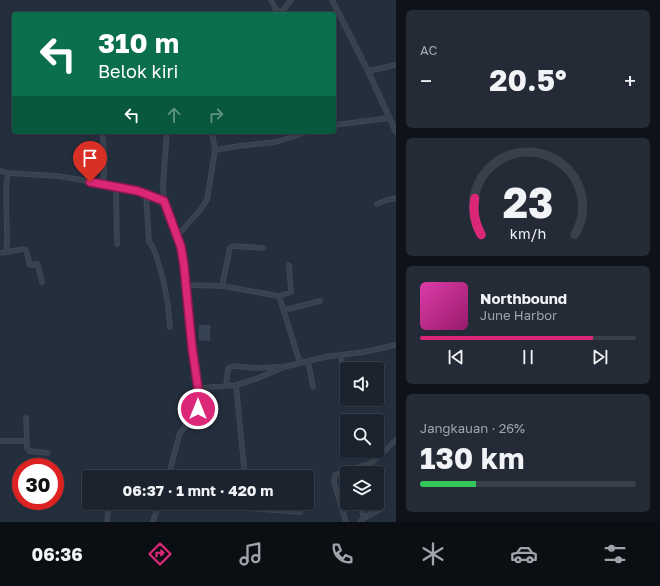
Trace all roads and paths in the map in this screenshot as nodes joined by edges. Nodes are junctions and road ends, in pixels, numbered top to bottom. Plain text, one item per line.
1 (271, 0) edge
2 (290, 0) edge
3 (332, 0) edge
4 (279, 12) edge
5 (281, 12) edge
6 (396, 65) edge
7 (368, 71) junction
8 (390, 118) junction
9 (336, 125) edge
10 (396, 132) edge
11 (102, 134) edge
12 (167, 134) edge
13 (212, 134) edge
14 (302, 134) edge
15 (216, 150) junction
16 (0, 171) edge
17 (8, 173) junction
18 (103, 184) junction
19 (116, 188) junction
20 (146, 194) junction
21 (396, 198) edge
22 (164, 201) junction
23 (377, 204) dead end
24 (177, 236) junction
25 (117, 244) dead end
26 (263, 248) dead end
27 (6, 252) junction
28 (0, 253) edge
29 (288, 265) dead end
30 (42, 282) dead end
31 (187, 285) junction
32 (222, 286) junction
33 (280, 296) junction
34 (320, 302) dead end
35 (285, 310) junction
36 (170, 327) dead end
37 (396, 345) edge
38 (341, 355) junction
39 (308, 361) junction
40 (342, 362) edge
41 (300, 363) junction
42 (284, 367) junction
43 (236, 385) junction
44 (226, 386) junction
45 (198, 388) junction
46 (313, 388) dead end
47 (26, 418) dead end
48 (396, 440) edge
49 (0, 441) edge
50 (27, 441) junction
51 (48, 454) dead end
52 (371, 463) junction
53 (364, 466) edge
54 (372, 466) edge
55 (170, 470) edge
56 (244, 470) edge
57 (340, 474) edge
58 (340, 502) edge
59 (109, 510) edge
60 (157, 510) edge
61 (273, 510) edge
62 (342, 510) edge
63 (362, 510) edge
64 (378, 510) edge
65 (300, 512) dead end
66 (364, 518) junction
67 (107, 522) edge
68 (153, 522) edge
69 (346, 522) edge
70 (360, 522) edge

1 - 4 street
2 - 5 street
3 - 7 street
6 - 7 street
7 - 8 street
8 - 9 street
8 - 10 street
11 - 18 street
12 - 22 street
13 - 15 street
14 - 15 street
15 - 24 street
16 - 17 street
17 - 18 street
17 - 27 street
18 - 19 street
19 - 20 street
19 - 25 street
20 - 22 street
20 - 36 street
21 - 23 street
22 - 24 street
24 - 31 street
26 - 32 street
27 - 28 street
27 - 30 street
29 - 33 street
31 - 32 street
31 - 45 street
32 - 33 street
33 - 35 street
34 - 35 street
35 - 41 street
37 - 38 street
38 - 39 street
38 - 40 street
39 - 41 street
39 - 46 street
41 - 42 street
42 - 43 street
42 - 44 street
43 - 44 street
43 - 56 street
44 - 45 street
45 - 55 street
47 - 50 street
48 - 52 street
49 - 50 street
50 - 51 street
52 - 53 street
52 - 54 street
57 - 58 street
59 - 67 street
60 - 68 street
61 - 65 street
62 - 69 street
63 - 66 street
64 - 66 street
66 - 70 street

